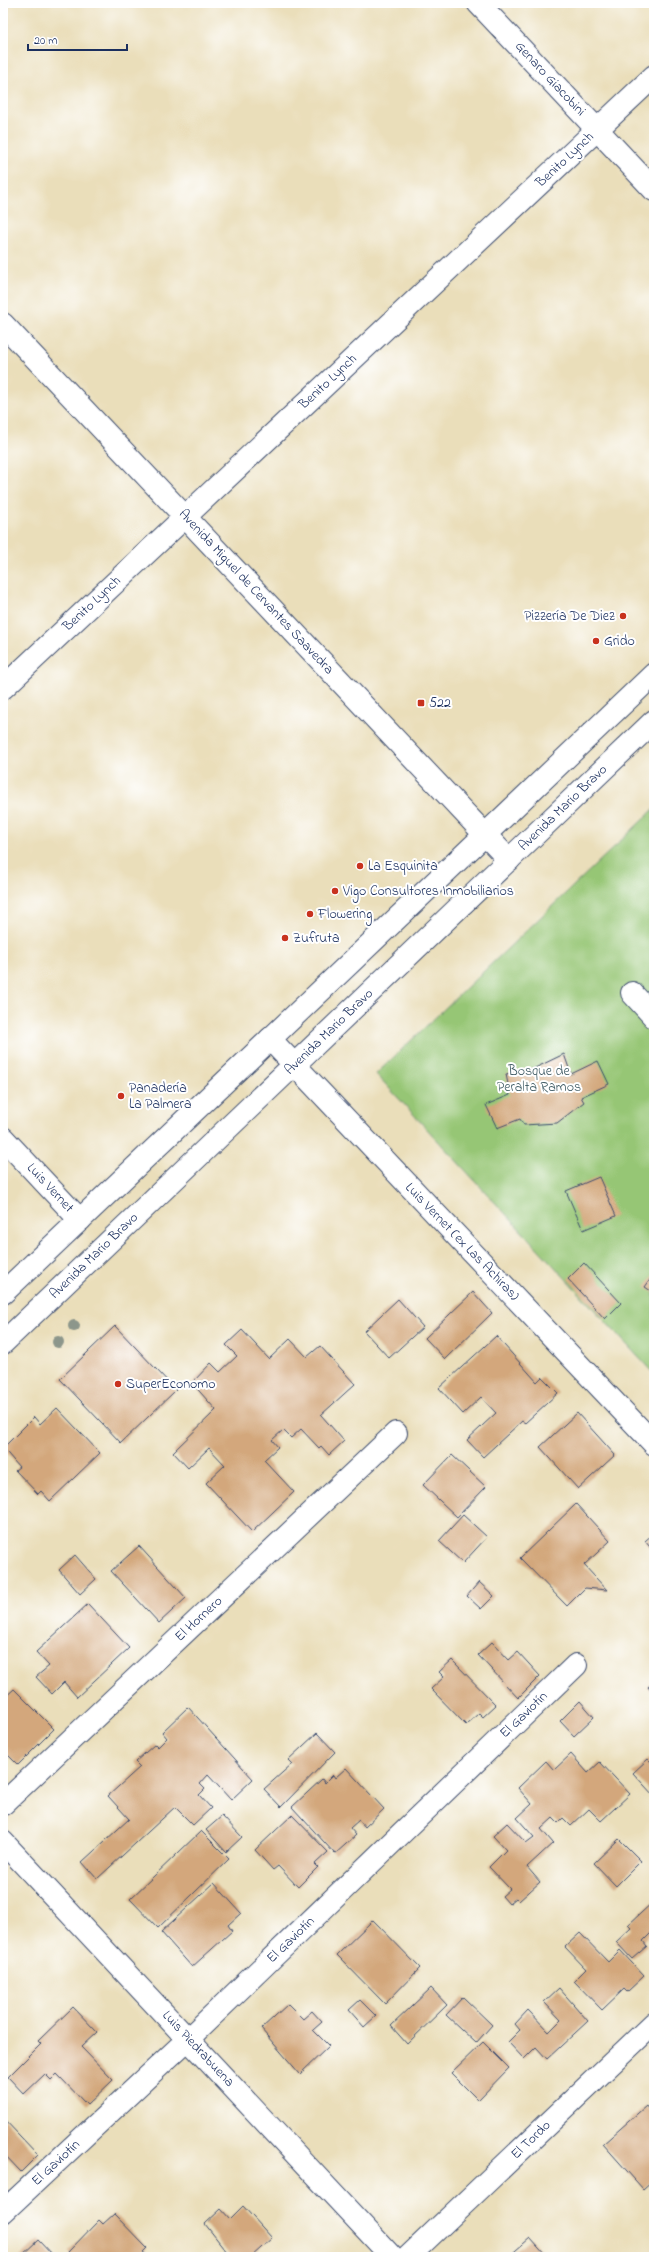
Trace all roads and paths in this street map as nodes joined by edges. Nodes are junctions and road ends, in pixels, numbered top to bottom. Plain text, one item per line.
1 (478, 3) edge
2 (654, 76) edge
3 (597, 130) junction
4 (654, 190) edge
5 (3, 324) edge
6 (185, 516) junction
7 (654, 674) edge
8 (3, 688) edge
9 (654, 721) edge
10 (485, 835) junction
11 (509, 860) junction
12 (632, 993) dead end
13 (654, 1017) edge
14 (270, 1040) junction
15 (294, 1065) junction
16 (3, 1138) edge
17 (80, 1220) junction
18 (3, 1293) edge
19 (3, 1343) edge
20 (396, 1433) dead end
21 (654, 1444) edge
22 (576, 1665) dead end
23 (3, 1804) edge
24 (3, 1842) edge
25 (654, 2023) edge
26 (188, 2039) junction
27 (3, 2212) edge
28 (392, 2257) edge
29 (408, 2257) edge

1 - 3 street, Genaro Giacobini
2 - 3 street, Benito Lynch
3 - 4 street, Genaro Giacobini
3 - 6 street, Benito Lynch
5 - 6 street, Avenida Miguel de Cervantes Saavedra
6 - 8 street, Benito Lynch
6 - 10 street, Avenida Miguel de Cervantes Saavedra
7 - 10 street
9 - 11 street, Avenida Mario Bravo
10 - 11 street, Avenida Miguel de Cervantes Saavedra
10 - 14 street
11 - 15 street, Avenida Mario Bravo
12 - 13 street
14 - 15 street, Luis Vernet (ex Las Achiras)
14 - 17 street
15 - 19 street, Avenida Mario Bravo
15 - 21 street, Luis Vernet (ex Las Achiras)
16 - 17 street, Luis Vernet
17 - 18 street
20 - 23 street, El Hornero
22 - 26 street, El Gaviotín
24 - 26 street, Luis Piedrabuena
25 - 29 street, El Tordo
26 - 27 street, El Gaviotín
26 - 28 street, Luis Piedrabuena

